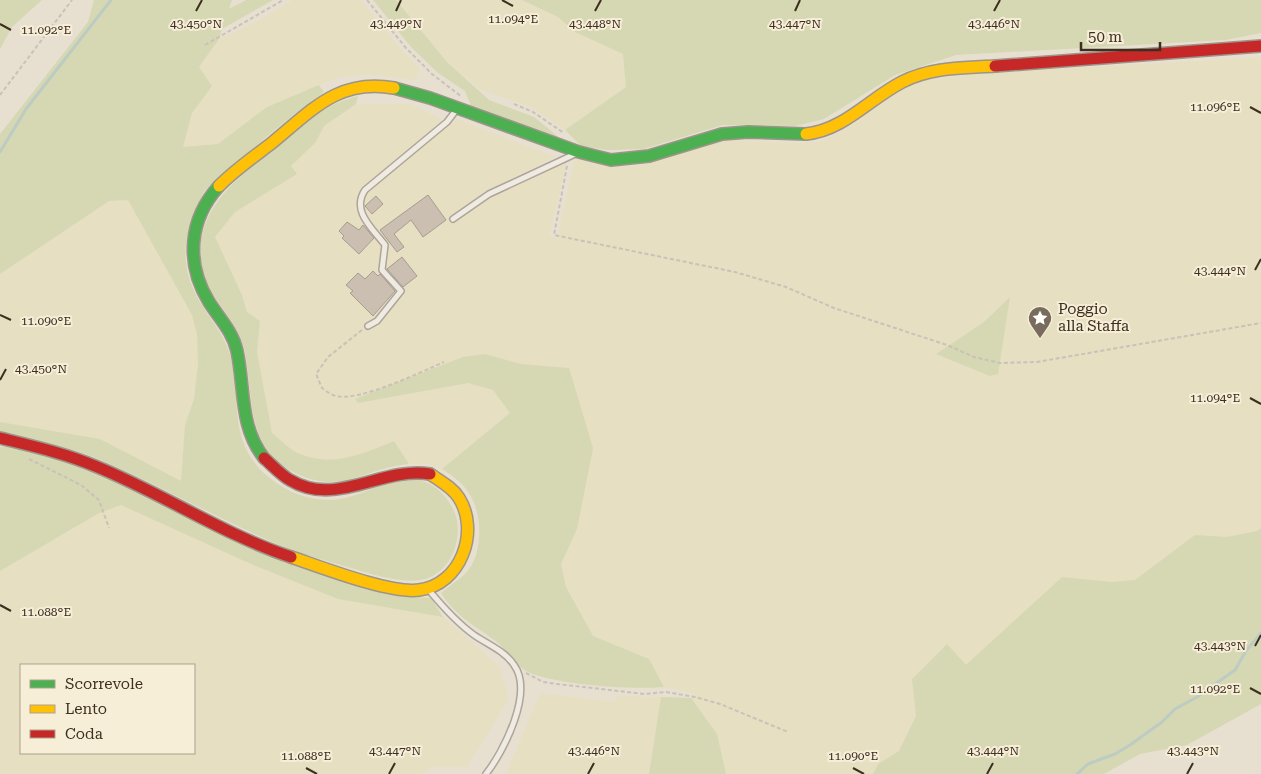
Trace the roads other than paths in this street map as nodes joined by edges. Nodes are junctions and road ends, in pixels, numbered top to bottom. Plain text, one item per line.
1 (1261, 46) edge
2 (461, 110) junction
3 (574, 152) junction
4 (453, 219) dead end
5 (368, 326) road end
6 (0, 438) edge
7 (428, 589) junction
8 (486, 774) edge

1 - 3 main road
2 - 3 main road
2 - 5 lane
2 - 7 main road
3 - 4 lane
6 - 7 main road
7 - 8 lane

